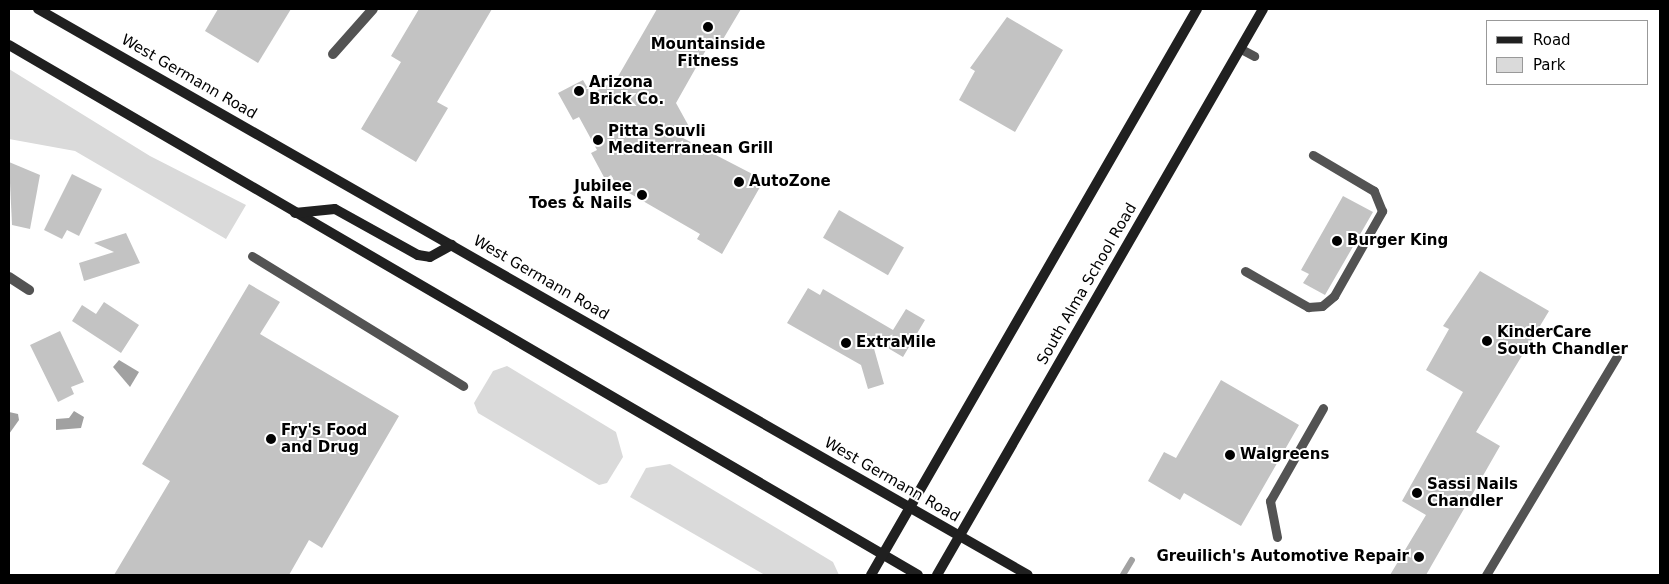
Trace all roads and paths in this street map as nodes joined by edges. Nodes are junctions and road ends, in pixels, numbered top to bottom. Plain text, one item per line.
1 (38, 9) edge
2 (373, 9) edge
3 (1197, 9) edge
4 (1263, 9) edge
5 (9, 45) edge
6 (1241, 49) junction
7 (333, 54) dead end
8 (1254, 56) dead end
9 (1313, 155) dead end
10 (295, 213) junction
11 (452, 245) junction
12 (252, 256) dead end
13 (1245, 271) dead end
14 (9, 277) edge
15 (29, 290) dead end
16 (1617, 356) dead end
17 (463, 386) dead end
18 (1323, 408) dead end
19 (911, 508) junction
20 (960, 536) junction
21 (1277, 537) dead end
22 (883, 555) junction
23 (871, 575) edge
24 (918, 575) edge
25 (937, 575) edge
26 (1028, 575) edge
27 (1486, 575) edge

1 - 11 main road, West Germann Road
2 - 7 street
3 - 19 main road
4 - 6 main road, South Alma School Road
5 - 10 main road
6 - 8 lane
6 - 20 main road, South Alma School Road
9 - 13 lane
10 - 11 main road
10 - 22 main road
11 - 19 main road, West Germann Road
12 - 17 lane
14 - 15 street
16 - 27 lane
18 - 21 lane
19 - 20 main road, West Germann Road
19 - 22 main road
20 - 25 main road, South Alma School Road
20 - 26 main road, West Germann Road
22 - 23 main road
22 - 24 main road

